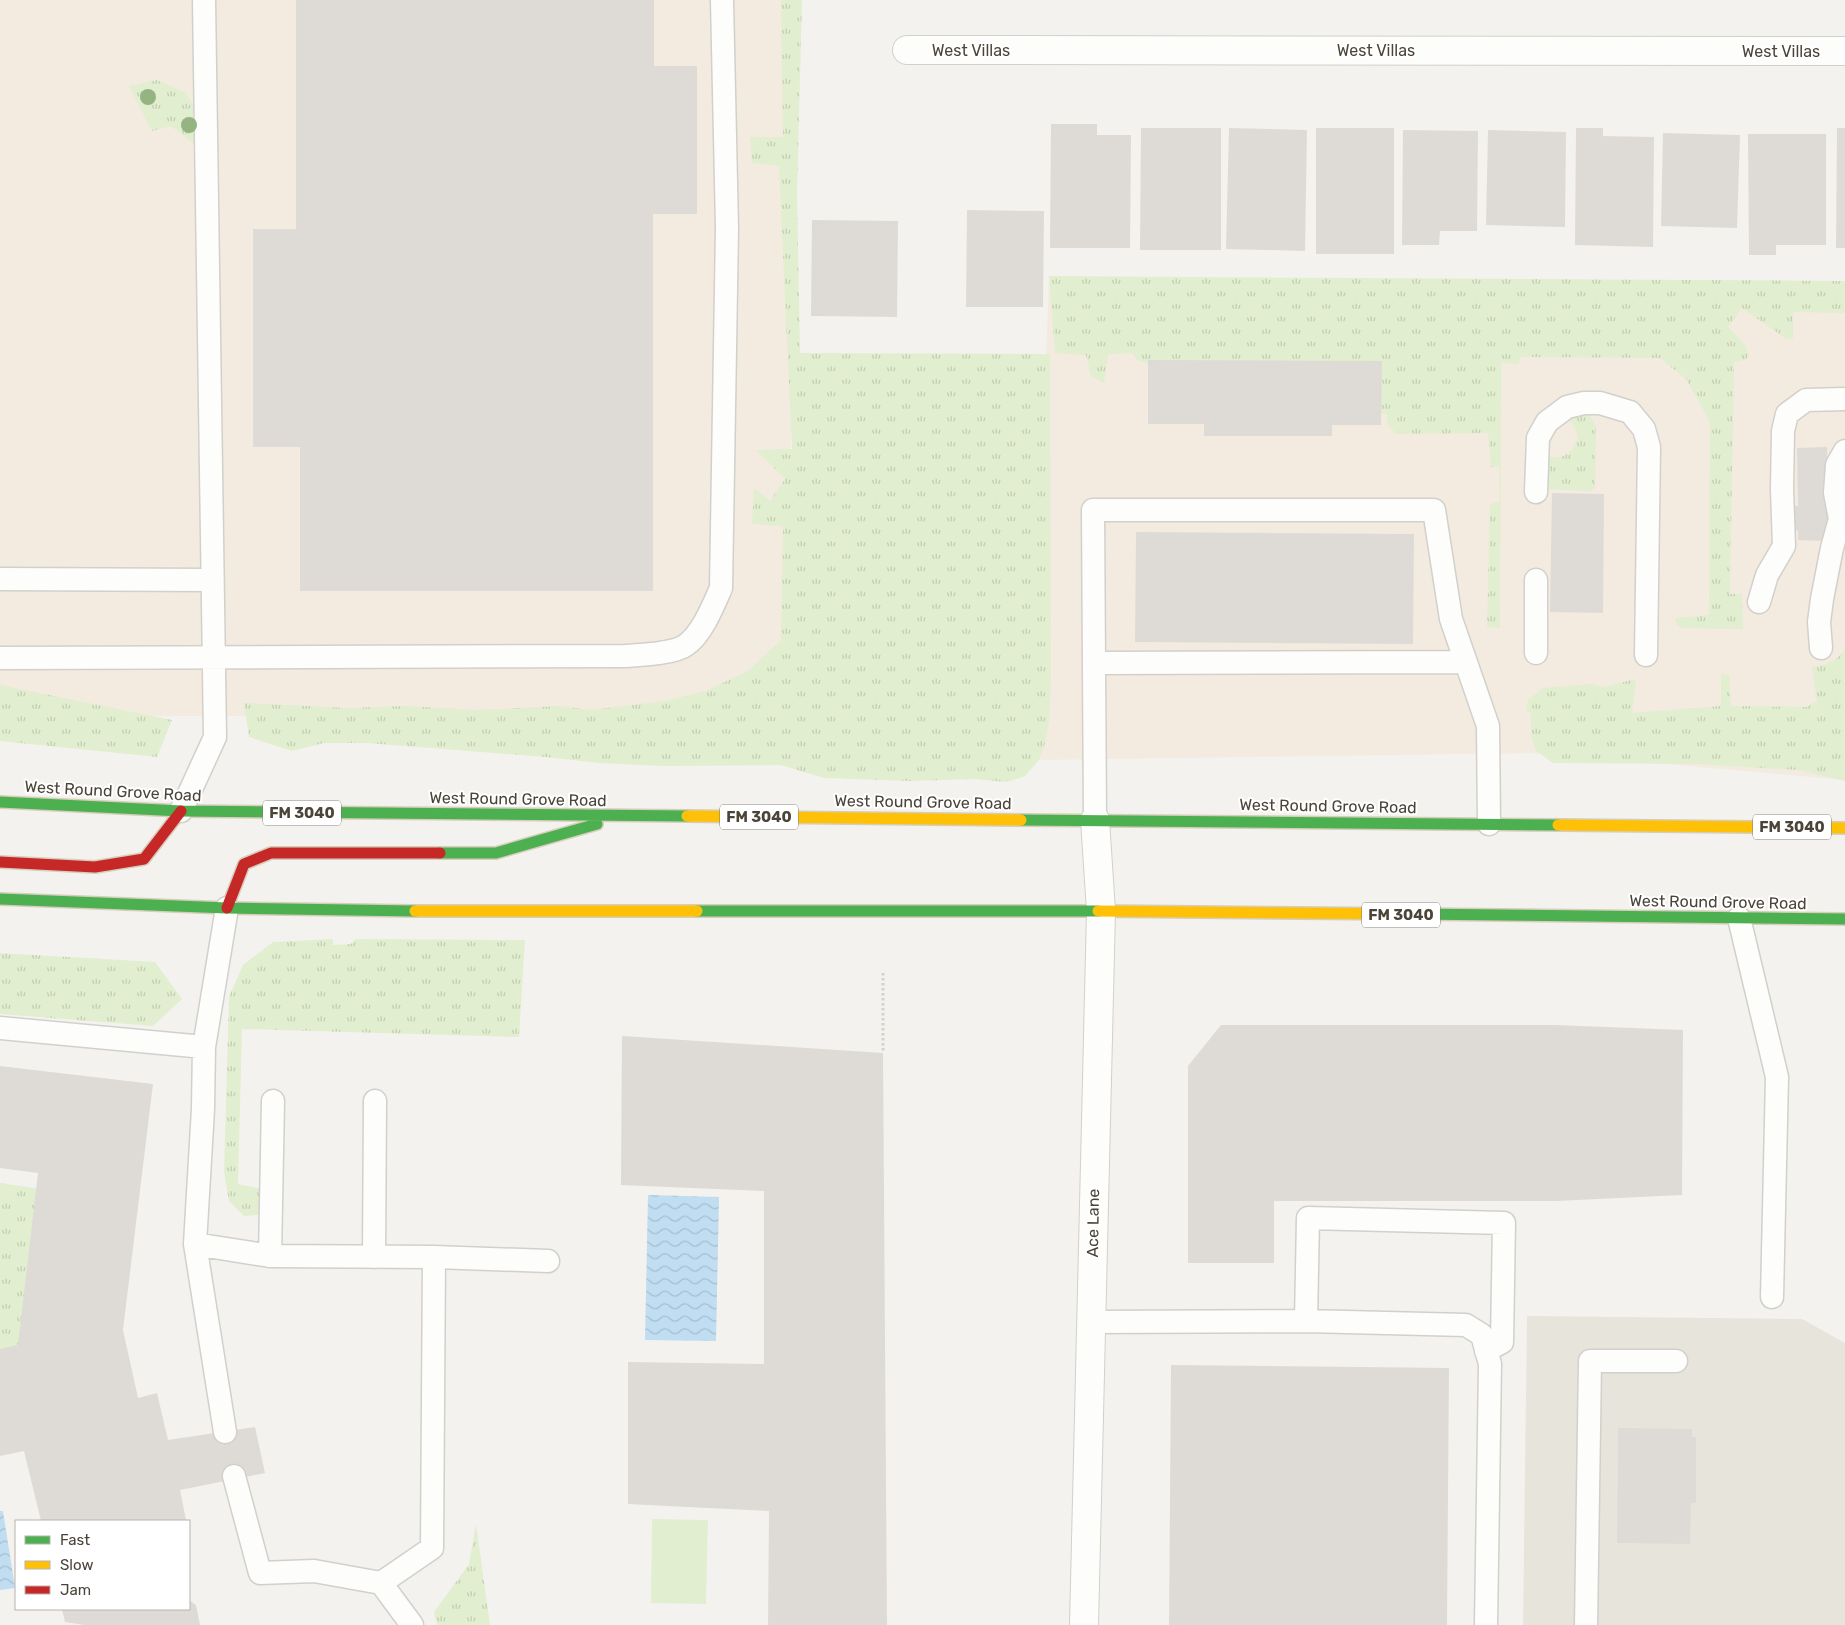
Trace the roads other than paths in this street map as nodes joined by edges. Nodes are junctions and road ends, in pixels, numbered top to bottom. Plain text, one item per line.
1 (204, 0) edge
2 (722, 0) edge
3 (907, 50) dead end
4 (1845, 51) edge
5 (1845, 398) edge
6 (1845, 451) edge
7 (1536, 492) dead end
8 (0, 580) edge
9 (212, 580) junction
10 (1536, 580) dead end
11 (1759, 602) dead end
12 (1821, 648) dead end
13 (1536, 653) dead end
14 (1646, 655) dead end
15 (214, 657) junction
16 (0, 658) edge
17 (1466, 662) junction
18 (1094, 663) junction
19 (0, 802) edge
20 (181, 812) junction
21 (627, 816) junction
22 (1095, 820) junction
23 (1489, 824) junction
24 (1845, 828) edge
25 (0, 862) edge
26 (0, 899) edge
27 (227, 908) junction
28 (1101, 911) junction
29 (1739, 918) junction
30 (1845, 919) edge
31 (0, 1028) edge
32 (204, 1047) junction
33 (273, 1101) dead end
34 (376, 1101) dead end
35 (195, 1244) junction
36 (270, 1256) junction
37 (374, 1257) junction
38 (434, 1258) junction
39 (548, 1261) dead end
40 (1772, 1297) dead end
41 (1306, 1321) junction
42 (1091, 1322) junction
43 (1486, 1351) junction
44 (1676, 1361) dead end
45 (225, 1432) dead end
46 (234, 1476) dead end
47 (381, 1583) junction
48 (412, 1625) edge
49 (1084, 1625) edge
50 (1486, 1625) edge
51 (1586, 1625) edge

1 - 9 lane
2 - 15 lane
3 - 4 street, West Villas
5 - 11 lane
6 - 12 lane
7 - 14 lane
8 - 9 lane
9 - 15 lane
10 - 13 lane
15 - 16 lane
15 - 20 lane
17 - 18 lane
17 - 18 lane
17 - 23 lane
18 - 22 lane
19 - 20 main road, West Round Grove Road / FM 3040
20 - 21 main road, West Round Grove Road / FM 3040
20 - 25 main road
21 - 22 main road, West Round Grove Road / FM 3040
21 - 27 main road
22 - 23 main road, West Round Grove Road / FM 3040
22 - 28 street, Ace Lane
23 - 24 main road, West Round Grove Road / FM 3040
26 - 27 main road, West Round Grove Road / FM 3040
27 - 28 main road, West Round Grove Road / FM 3040
27 - 32 lane
28 - 29 main road, West Round Grove Road / FM 3040
28 - 42 street, Ace Lane
29 - 30 main road, West Round Grove Road / FM 3040
29 - 40 lane
31 - 32 lane
32 - 35 lane
33 - 36 lane
34 - 37 lane
35 - 36 lane
35 - 45 lane
36 - 37 lane
37 - 38 lane
38 - 39 lane
38 - 47 lane
41 - 42 lane
41 - 43 lane
41 - 43 lane
42 - 49 street, Ace Lane
43 - 50 lane
44 - 51 lane
46 - 47 lane
47 - 48 lane

